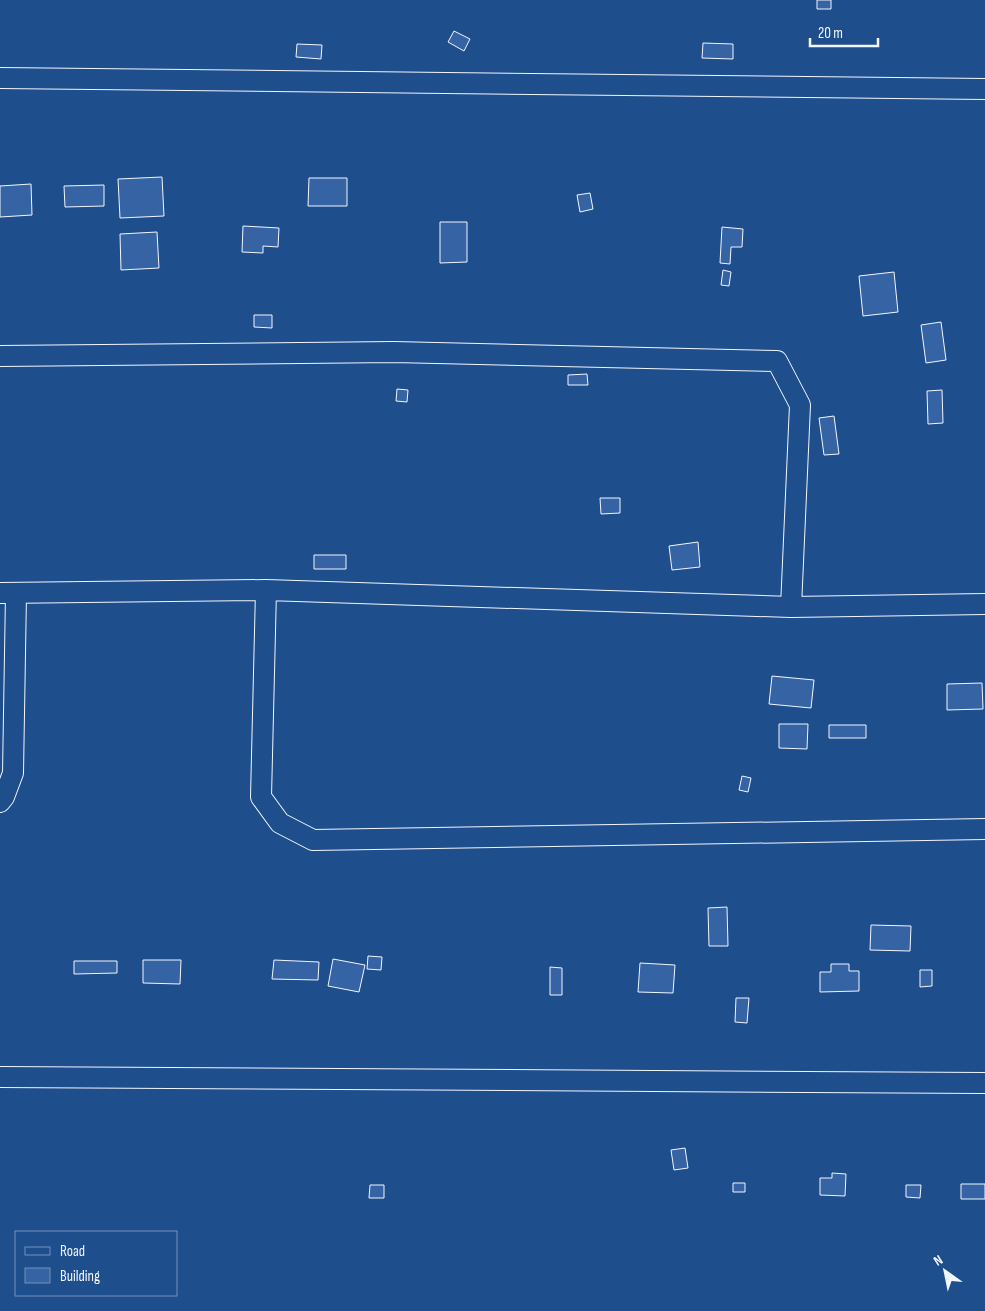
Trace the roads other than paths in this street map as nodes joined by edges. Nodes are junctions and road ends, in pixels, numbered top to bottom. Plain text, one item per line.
1 (0, 78) edge
2 (985, 89) edge
3 (0, 356) edge
4 (266, 590) junction
5 (8, 594) edge
6 (985, 604) edge
7 (791, 608) junction
8 (0, 802) edge
9 (985, 829) edge
10 (0, 1077) edge
11 (985, 1083) edge

1 - 2 street
3 - 7 street
4 - 5 street
4 - 7 street
4 - 9 street
5 - 8 street
6 - 7 street
10 - 11 street

